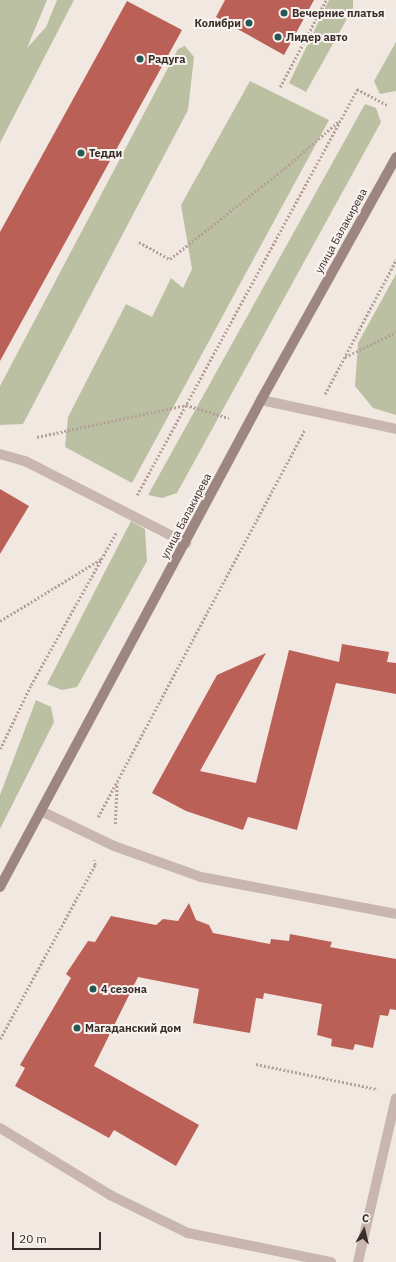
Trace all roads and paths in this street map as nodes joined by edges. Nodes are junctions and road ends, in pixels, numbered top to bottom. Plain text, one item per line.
1 (326, 0) edge
2 (280, 86) dead end
3 (387, 104) dead end
4 (341, 119) junction
5 (396, 157) edge
6 (139, 242) dead end
7 (396, 260) edge
8 (396, 332) edge
9 (345, 357) junction
10 (261, 400) junction
11 (186, 405) junction
12 (315, 412) junction
13 (248, 424) junction
14 (396, 429) edge
15 (37, 437) dead end
16 (0, 454) edge
17 (128, 511) junction
18 (186, 543) junction
19 (102, 559) junction
20 (0, 620) edge
21 (0, 749) edge
22 (117, 782) junction
23 (41, 811) junction
24 (90, 832) junction
25 (114, 846) junction
26 (0, 887) edge
27 (396, 914) edge
28 (0, 1039) edge
29 (256, 1064) dead end
30 (380, 1090) dead end
31 (396, 1098) edge
32 (0, 1128) edge
33 (331, 1262) edge
34 (358, 1262) edge

1 - 2 path
3 - 4 path
4 - 6 path
4 - 11 path
5 - 10 street, улица Балакирева
7 - 9 path
8 - 9 path
9 - 12 path
10 - 12 street
10 - 13 street, улица Балакирева
11 - 13 path
11 - 15 path
11 - 17 path
12 - 14 street
12 - 22 path
13 - 18 street, улица Балакирева
16 - 17 street
17 - 18 street
17 - 19 path
18 - 23 street, улица Балакирева
19 - 20 path
19 - 21 path
22 - 24 path
22 - 25 path
23 - 24 street
23 - 26 street, улица Балакирева
24 - 25 street
24 - 28 path
25 - 27 street
29 - 30 path
31 - 34 street
32 - 33 street

